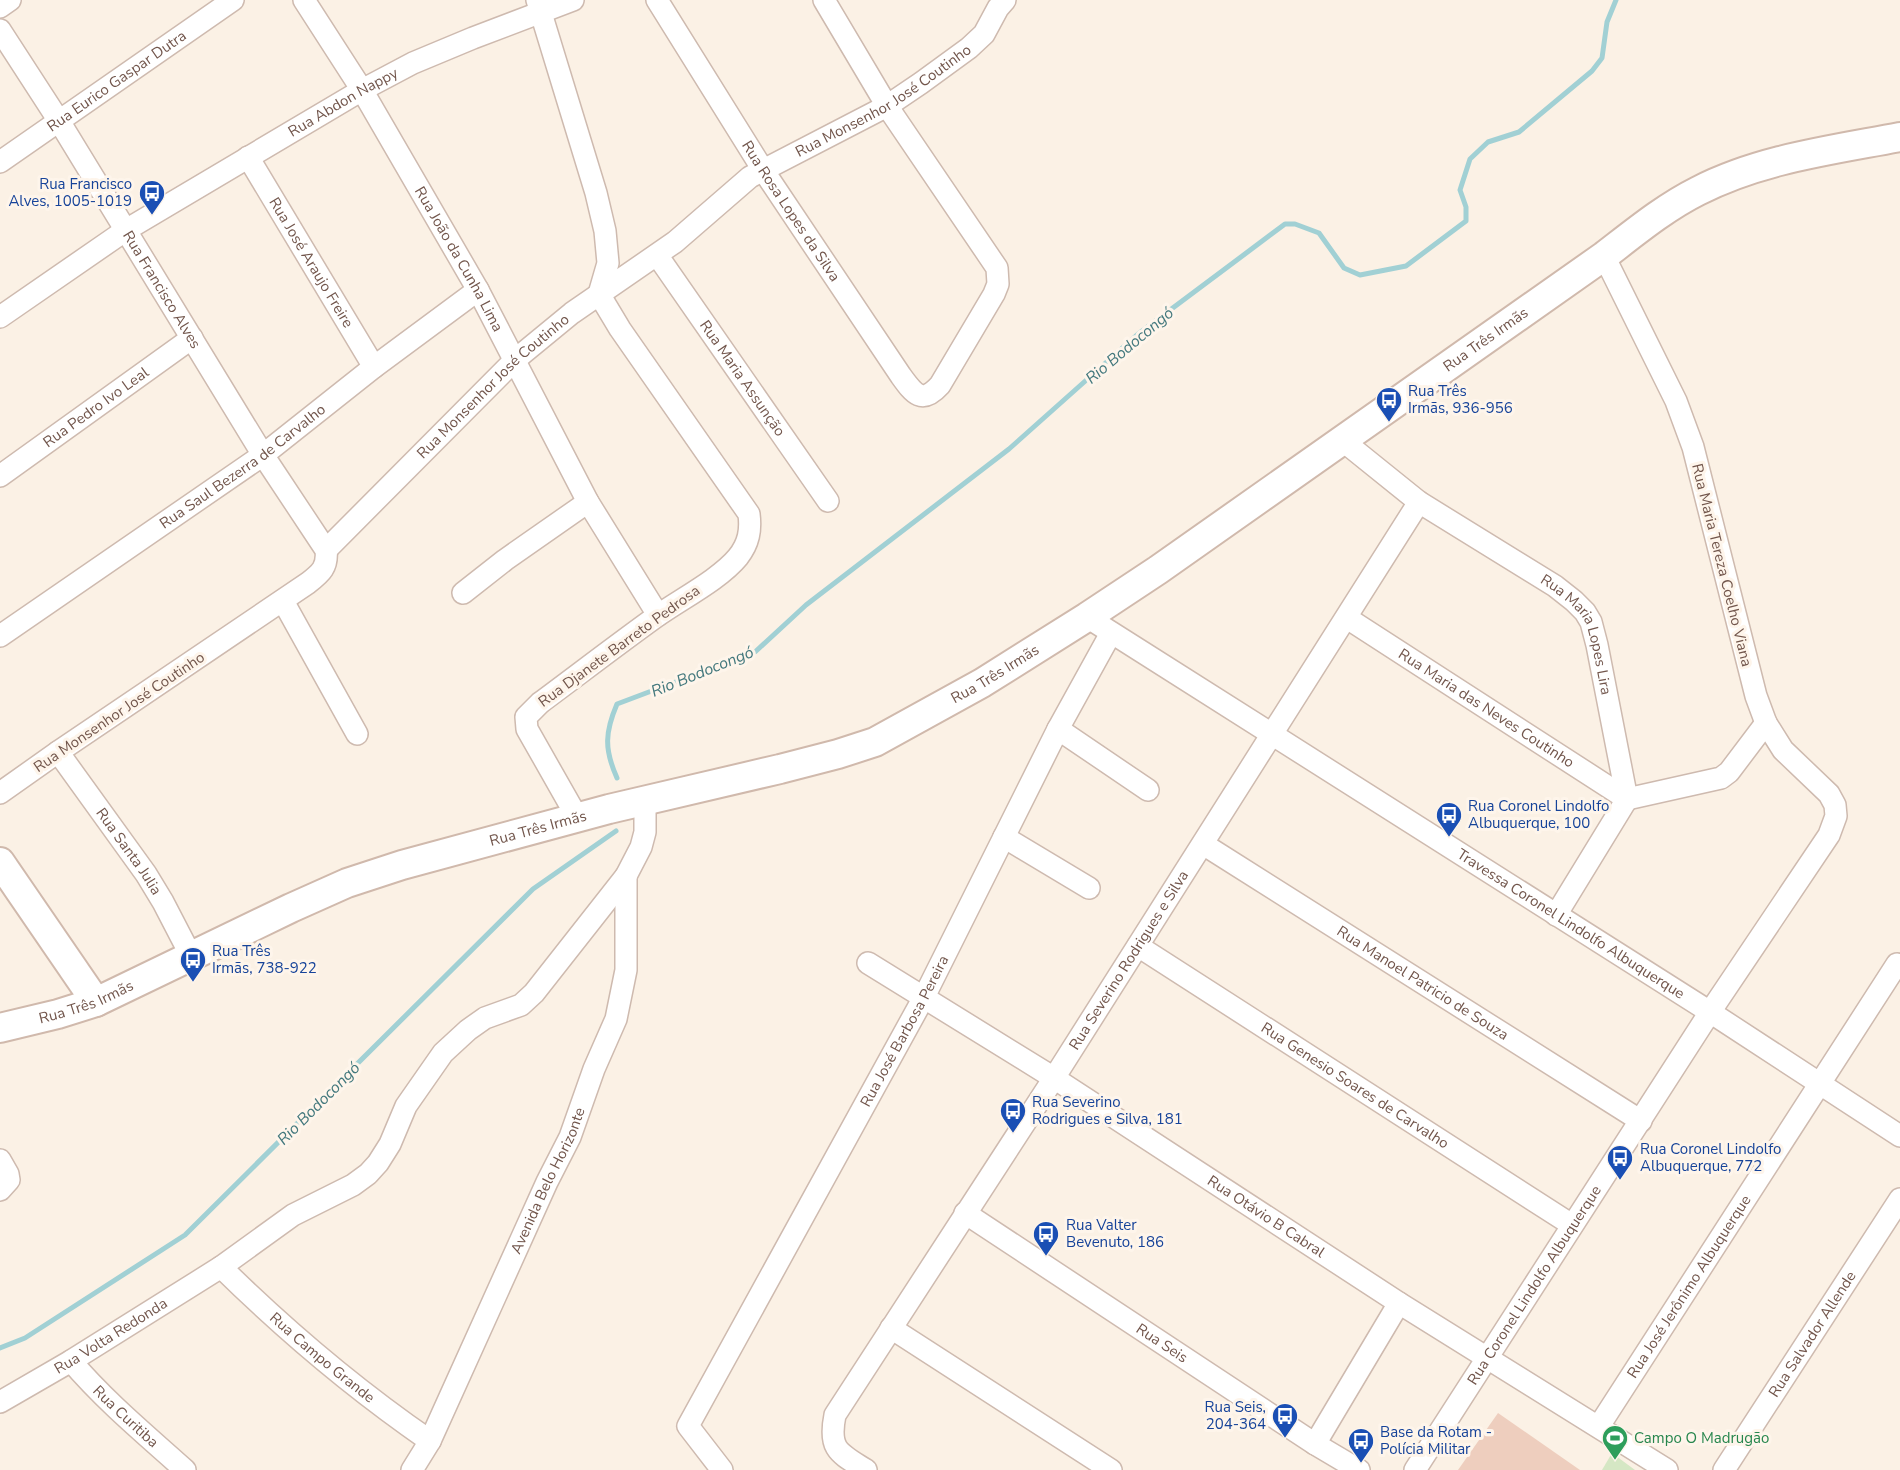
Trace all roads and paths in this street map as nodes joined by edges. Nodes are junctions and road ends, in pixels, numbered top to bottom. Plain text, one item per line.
1 (10, 0) edge
2 (233, 0) edge
3 (304, 0) edge
4 (573, 0) edge
5 (657, 0) edge
6 (824, 0) edge
7 (982, 0) edge
8 (1005, 0) edge
9 (540, 6) edge
10 (0, 7) edge
11 (992, 19) junction
12 (0, 30) edge
13 (362, 90) junction
14 (887, 106) junction
15 (59, 120) junction
16 (1900, 137) edge
17 (248, 157) junction
18 (0, 162) edge
19 (763, 170) junction
20 (126, 230) junction
21 (657, 255) junction
22 (1604, 256) junction
23 (478, 290) junction
24 (598, 294) junction
25 (0, 317) edge
26 (192, 338) junction
27 (516, 359) junction
28 (374, 367) junction
29 (1342, 440) junction
30 (263, 455) junction
31 (0, 476) edge
32 (828, 501) dead end
33 (588, 502) junction
34 (1419, 502) junction
35 (326, 550) junction
36 (463, 593) dead end
37 (283, 601) junction
38 (658, 615) junction
39 (1087, 617) junction
40 (1347, 618) junction
41 (1111, 633) junction
42 (0, 636) edge
43 (1767, 723) junction
44 (1058, 729) junction
45 (357, 734) dead end
46 (1272, 734) junction
47 (57, 752) junction
48 (1148, 790) dead end
49 (0, 793) edge
50 (1627, 799) junction
51 (642, 800) junction
52 (577, 817) junction
53 (1004, 837) junction
54 (1203, 844) junction
55 (1812, 859) joint
56 (0, 862) edge
57 (626, 876) junction
58 (1089, 888) dead end
59 (1556, 915) junction
60 (1138, 946) junction
61 (190, 956) junction
62 (868, 963) dead end
63 (1897, 964) dead end
64 (924, 997) junction
65 (96, 1002) junction
66 (1710, 1012) junction
67 (0, 1028) edge
68 (1054, 1078) junction
69 (1820, 1084) junction
70 (1641, 1121) junction
71 (1900, 1136) edge
72 (0, 1160) edge
73 (0, 1190) edge
74 (1900, 1199) edge
75 (965, 1213) junction
76 (1572, 1225) junction
77 (221, 1267) junction
78 (1400, 1303) junction
79 (891, 1328) junction
80 (1487, 1358) junction
81 (71, 1361) junction
82 (0, 1402) edge
83 (1599, 1426) junction
84 (430, 1441) junction
85 (1315, 1444) junction
86 (712, 1466) edge
87 (184, 1470) edge
88 (412, 1470) edge
89 (866, 1470) edge
90 (1111, 1470) edge
91 (1359, 1470) edge
92 (1415, 1470) edge
93 (1667, 1470) edge
94 (1724, 1470) edge

1 - 10 street
2 - 15 street, Rua Eurico Gaspar Dutra
3 - 13 street, Rua João da Cunha Lima
4 - 9 street, Rua Abdon Nappy
5 - 19 street, Rua Rosa Lopes da Silva
6 - 14 street
7 - 11 street
8 - 11 street, Rua Monsenhor José Coutinho
9 - 13 street, Rua Abdon Nappy
9 - 24 street
11 - 14 street, Rua Monsenhor José Coutinho
12 - 15 street, Rua Francisco Alves
13 - 17 street, Rua Abdon Nappy
13 - 23 street, Rua João da Cunha Lima
14 - 19 street, Rua Monsenhor José Coutinho
14 - 19 street, Rua Rosa Lopes da Silva
15 - 18 street, Rua Eurico Gaspar Dutra
15 - 20 street, Rua Francisco Alves
16 - 22 street, Rua Três Irmãs
17 - 20 street, Rua Abdon Nappy
17 - 28 street, Rua José Araujo Freire
19 - 21 street, Rua Monsenhor José Coutinho
20 - 25 street
20 - 26 street, Rua Francisco Alves
21 - 24 street, Rua Monsenhor José Coutinho
21 - 32 street, Rua Maria Assunção
22 - 29 street, Rua Três Irmãs
22 - 43 street, Rua Maria Tereza Coelho Viana
23 - 27 street, Rua João da Cunha Lima
23 - 28 street, Rua Saul Bezerra de Carvalho
24 - 27 street, Rua Monsenhor José Coutinho
24 - 38 street, Rua Djanete Barreto Pedrosa
26 - 30 street, Rua Francisco Alves
26 - 31 street, Rua Pedro Ivo Leal
27 - 33 street, Rua João da Cunha Lima
27 - 35 street, Rua Monsenhor José Coutinho
28 - 30 street, Rua Saul Bezerra de Carvalho
29 - 34 street, Rua Maria Lopes Lira
29 - 39 street, Rua Três Irmãs
30 - 35 street, Rua Francisco Alves
30 - 42 street, Rua Saul Bezerra de Carvalho
33 - 36 street
33 - 38 street, Rua João da Cunha Lima
34 - 40 street, Rua Severino Rodrigues e Silva
34 - 50 street, Rua Maria Lopes Lira
35 - 37 street, Rua Monsenhor José Coutinho
37 - 45 street
37 - 47 street, Rua Monsenhor José Coutinho
38 - 52 street, Rua Djanete Barreto Pedrosa
39 - 41 street, Travessa Coronel Lindolfo Albuquerque
39 - 51 street, Rua Três Irmãs
40 - 46 street, Rua Severino Rodrigues e Silva
40 - 50 street, Rua Maria das Neves Coutinho
41 - 44 street, Rua José Barbosa Pereira
41 - 46 street, Travessa Coronel Lindolfo Albuquerque
43 - 50 street
43 - 55 street, Rua Maria Tereza Coelho Viana
44 - 48 street
44 - 53 street, Rua José Barbosa Pereira
46 - 54 street, Rua Severino Rodrigues e Silva
46 - 59 street, Travessa Coronel Lindolfo Albuquerque
47 - 49 street, Rua Monsenhor José Coutinho
47 - 61 street, Rua Santa Julia
50 - 59 street
51 - 52 street, Rua Três Irmãs
51 - 57 street, Rua Volta Redonda
52 - 61 street, Rua Três Irmãs
53 - 58 street
53 - 64 street, Rua José Barbosa Pereira
54 - 60 street, Rua Severino Rodrigues e Silva
54 - 70 street, Rua Manoel Patricio de Souza
55 - 66 street, Rua Coronel Lindolfo Albuquerque
56 - 65 street
57 - 77 street, Rua Volta Redonda
57 - 84 street, Avenida Belo Horizonte
59 - 66 street, Travessa Coronel Lindolfo Albuquerque
60 - 68 street, Rua Severino Rodrigues e Silva
60 - 76 street, Rua Genesio Soares de Carvalho
61 - 65 street, Rua Três Irmãs
62 - 64 street, Rua Otávio B Cabral
63 - 69 street, Rua José Jerônimo Albuquerque
64 - 68 street, Rua Otávio B Cabral
64 - 86 street, Rua José Barbosa Pereira
65 - 67 street, Rua Três Irmãs
66 - 69 street, Travessa Coronel Lindolfo Albuquerque
66 - 70 street, Rua Coronel Lindolfo Albuquerque
68 - 75 street, Rua Severino Rodrigues e Silva
68 - 78 street, Rua Otávio B Cabral
69 - 71 street, Travessa Coronel Lindolfo Albuquerque
69 - 83 street, Rua José Jerônimo Albuquerque
70 - 76 street, Rua Coronel Lindolfo Albuquerque
72 - 73 street
74 - 94 street, Rua Salvador Allende
75 - 79 street, Rua Severino Rodrigues e Silva
75 - 85 street, Rua Seis
76 - 80 street, Rua Coronel Lindolfo Albuquerque
77 - 81 street, Rua Volta Redonda
77 - 84 street, Rua Campo Grande
78 - 80 street, Rua Otávio B Cabral
78 - 85 street
79 - 89 street, Rua Severino Rodrigues e Silva
79 - 90 street
80 - 83 street, Rua Otávio B Cabral
80 - 92 street, Rua Coronel Lindolfo Albuquerque
81 - 82 street, Rua Volta Redonda
81 - 87 street, Rua Curitiba
83 - 93 street, Rua Otávio B Cabral
84 - 88 street, Avenida Belo Horizonte
85 - 91 street, Rua Seis

